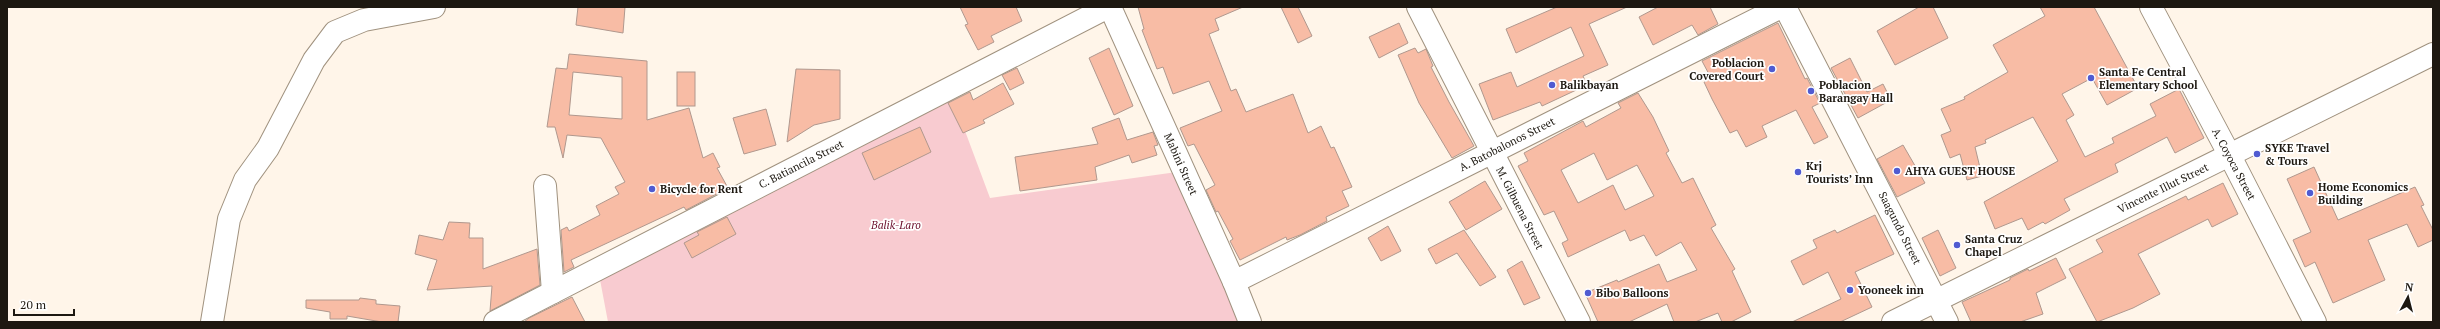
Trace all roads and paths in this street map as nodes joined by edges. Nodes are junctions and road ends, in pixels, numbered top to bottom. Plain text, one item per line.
1 (434, 7) edge
2 (1109, 7) edge
3 (1418, 7) edge
4 (1781, 7) edge
5 (1785, 7) edge
6 (2150, 7) edge
7 (2433, 54) edge
8 (1491, 152) junction
9 (2229, 154) junction
10 (545, 186) dead end
11 (1234, 282) junction
12 (553, 292) junction
13 (1937, 300) junction
14 (212, 322) edge
15 (495, 322) edge
16 (1250, 322) edge
17 (1580, 322) edge
18 (1893, 322) edge
19 (1946, 322) edge
20 (2315, 322) edge

1 - 14 street
2 - 11 street, Mabini Street
2 - 12 street, C. Batiancila Street
3 - 8 street, M. Gilbuena Street
4 - 8 street, A. Batobalonos Street
5 - 13 street, Saagundo Street
6 - 9 street, A. Coyoca Street
7 - 9 street, Vincente Illut Street
8 - 11 street, A. Batobalonos Street
8 - 17 street, M. Gilbuena Street
9 - 13 street, Vincente Illut Street
9 - 20 street, A. Coyoca Street
10 - 12 street
11 - 16 street, Mabini Street
12 - 15 street, C. Batiancila Street
13 - 18 street, Vincente Illut Street
13 - 19 street, Saagundo Street

